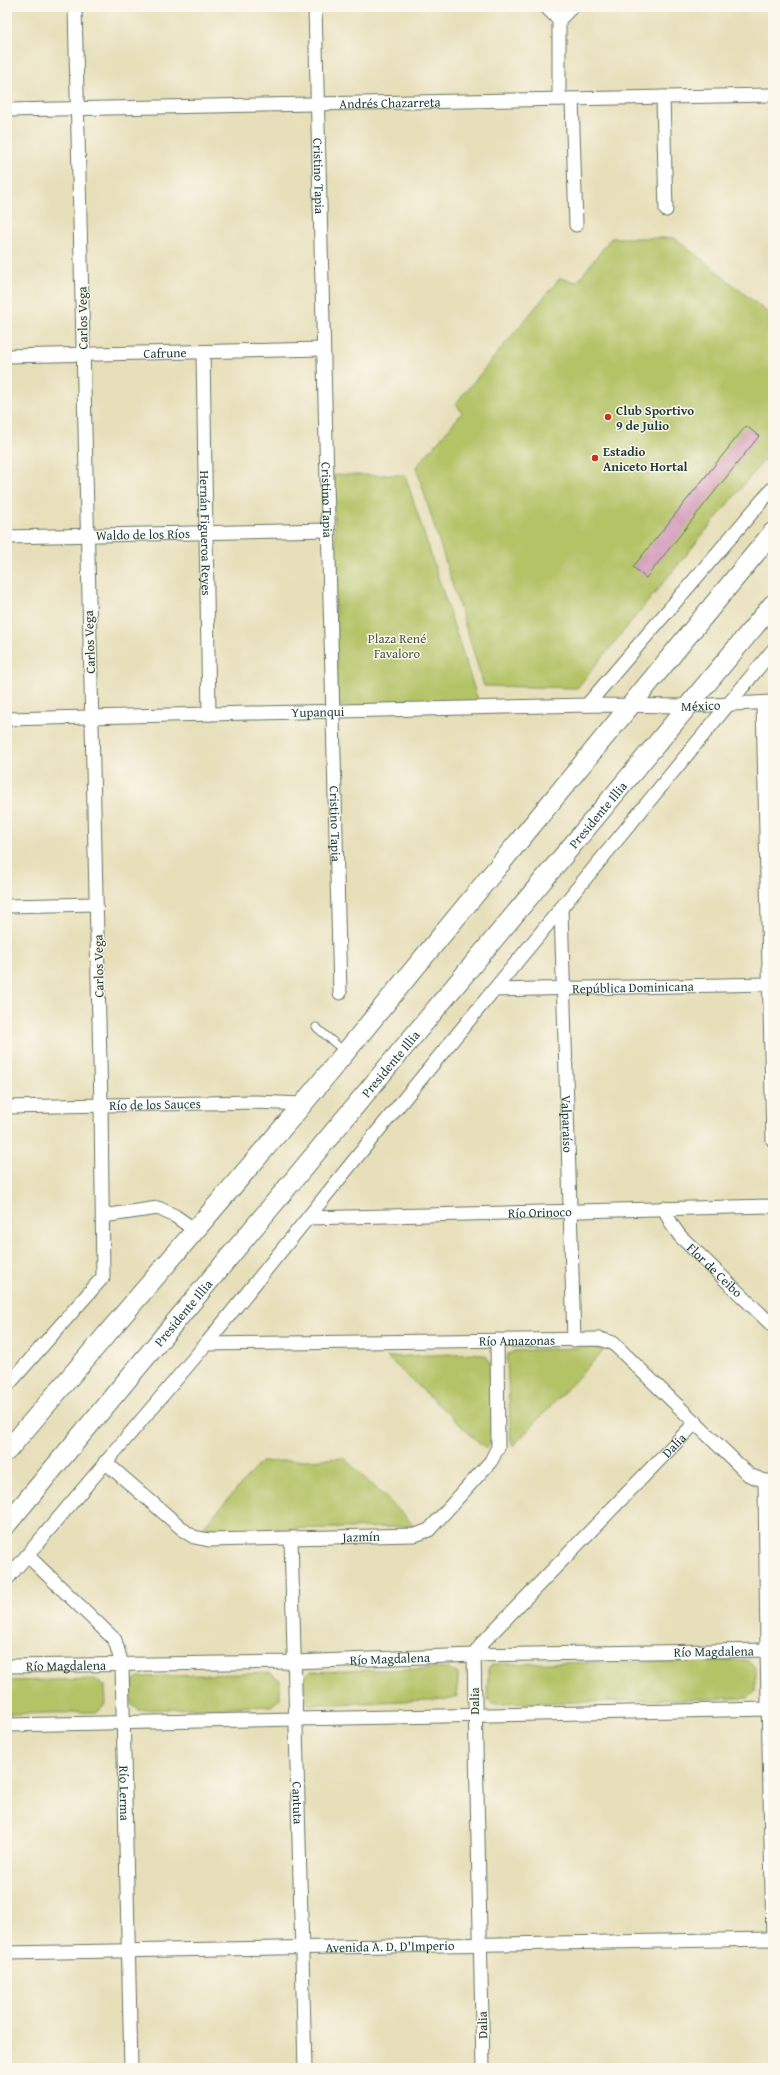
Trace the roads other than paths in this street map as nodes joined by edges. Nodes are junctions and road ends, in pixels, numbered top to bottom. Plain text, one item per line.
1 (74, 7) edge
2 (315, 7) edge
3 (546, 7) edge
4 (572, 7) edge
5 (559, 20) junction
6 (773, 95) edge
7 (663, 97) junction
8 (566, 99) junction
9 (318, 104) junction
10 (77, 109) junction
11 (7, 110) edge
12 (666, 210) dead end
13 (576, 225) dead end
14 (323, 349) junction
15 (204, 352) junction
16 (83, 354) junction
17 (7, 356) edge
18 (773, 488) edge
19 (328, 530) junction
20 (206, 532) junction
21 (773, 532) edge
22 (86, 535) junction
23 (7, 537) edge
24 (773, 604) edge
25 (773, 650) edge
26 (768, 702) edge
27 (729, 703) junction
28 (587, 705) junction
29 (629, 705) junction
30 (689, 706) junction
31 (332, 712) junction
32 (209, 714) junction
33 (92, 717) junction
34 (7, 719) edge
35 (96, 904) junction
36 (7, 906) edge
37 (561, 908) junction
38 (771, 984) edge
39 (564, 989) junction
40 (494, 990) junction
41 (340, 993) dead end
42 (316, 1027) dead end
43 (345, 1052) junction
44 (303, 1104) junction
45 (101, 1105) junction
46 (7, 1107) edge
47 (773, 1140) edge
48 (773, 1206) edge
49 (664, 1208) junction
50 (569, 1211) junction
51 (103, 1216) junction
52 (308, 1218) junction
53 (196, 1230) junction
54 (773, 1326) edge
55 (497, 1340) junction
56 (574, 1340) junction
57 (206, 1344) junction
58 (7, 1386) edge
59 (696, 1422) junction
60 (7, 1451) edge
61 (105, 1462) junction
62 (769, 1481) edge
63 (7, 1524) edge
64 (291, 1538) junction
65 (28, 1556) junction
66 (7, 1579) edge
67 (770, 1650) edge
68 (474, 1655) junction
69 (293, 1662) junction
70 (122, 1665) junction
71 (7, 1666) edge
72 (771, 1709) edge
73 (474, 1715) junction
74 (295, 1719) junction
75 (124, 1722) junction
76 (7, 1725) edge
77 (773, 1939) edge
78 (482, 1945) junction
79 (301, 1948) junction
80 (129, 1951) junction
81 (7, 1953) edge
82 (131, 2068) edge
83 (305, 2068) edge
84 (483, 2068) edge

1 - 10 street, Carlos Vega
2 - 9 street, Cristino Tapia
3 - 5 street
4 - 5 street
5 - 8 street
6 - 7 street, Andrés Chazarreta
7 - 8 street, Andrés Chazarreta
7 - 12 street
8 - 9 street, Andrés Chazarreta
8 - 13 street
9 - 10 street, Andrés Chazarreta
9 - 14 street, Cristino Tapia
10 - 11 street, Andrés Chazarreta
10 - 16 street, Carlos Vega
14 - 15 street, Cafrune
14 - 19 street, Cristino Tapia
15 - 16 street, Cafrune
15 - 20 street, Hernán Figueroa Reyes
16 - 17 street, Cafrune
16 - 22 street, Carlos Vega
18 - 28 street
19 - 20 street, Waldo de los Ríos
19 - 31 street, Cristino Tapia
20 - 22 street, Waldo de los Ríos
20 - 32 street, Hernán Figueroa Reyes
21 - 29 main road
22 - 23 street, Waldo de los Ríos
22 - 33 street, Carlos Vega
24 - 30 main road, Presidente Illia
25 - 27 street
26 - 27 street, México
26 - 38 street
27 - 30 street, México
27 - 37 street
28 - 29 street, Yupanqui
28 - 31 street, Yupanqui
29 - 30 street, México
29 - 43 main road
30 - 63 main road, Presidente Illia
31 - 32 street, Yupanqui
31 - 41 street, Cristino Tapia
32 - 33 street, Yupanqui
33 - 34 street, Yupanqui
33 - 35 street, Carlos Vega
35 - 36 street
35 - 45 street, Carlos Vega
37 - 39 street, Valparaíso
37 - 40 street
38 - 39 street, República Dominicana
38 - 47 street
39 - 40 street, República Dominicana
39 - 50 street, Valparaíso
40 - 52 street
42 - 43 lane
43 - 44 main road
44 - 45 street, Río de los Sauces
44 - 53 main road
45 - 46 street, Río de los Sauces
45 - 51 street, Carlos Vega
48 - 49 street, Río Orinoco
49 - 50 street, Río Orinoco
49 - 54 street, Flor de Ceibo
50 - 52 street, Río Orinoco
50 - 56 street, Valparaíso
51 - 53 street
51 - 58 street, Carlos Vega
52 - 57 street
53 - 60 main road
55 - 56 street, Río Amazonas
55 - 57 street, Río Amazonas
55 - 64 street, Jazmín
56 - 59 street, Río Amazonas
57 - 61 street
59 - 62 street, Río Amazonas
59 - 68 street, Dalia
61 - 64 street, Jazmín
61 - 65 street
62 - 67 street
64 - 69 street, Cantuta
65 - 66 street
65 - 70 street, Río Lerma
67 - 68 street, Río Magdalena
67 - 72 street
68 - 69 street, Río Magdalena
68 - 73 street, Dalia
69 - 70 street, Río Magdalena
69 - 74 street, Cantuta
70 - 71 street, Río Magdalena
70 - 75 street, Río Lerma
72 - 73 street
72 - 77 street
73 - 74 street
73 - 78 street, Dalia
74 - 75 street
74 - 79 street, Cantuta
75 - 76 street
75 - 80 street, Río Lerma
77 - 78 street, Avenida A. D. D'Imperio
78 - 79 street, Avenida A. D. D'Imperio
78 - 84 street, Dalia
79 - 80 street, Avenida A. D. D'Imperio
79 - 83 street, Cantuta
80 - 81 street, Avenida A. D. D'Imperio
80 - 82 street, Río Lerma

